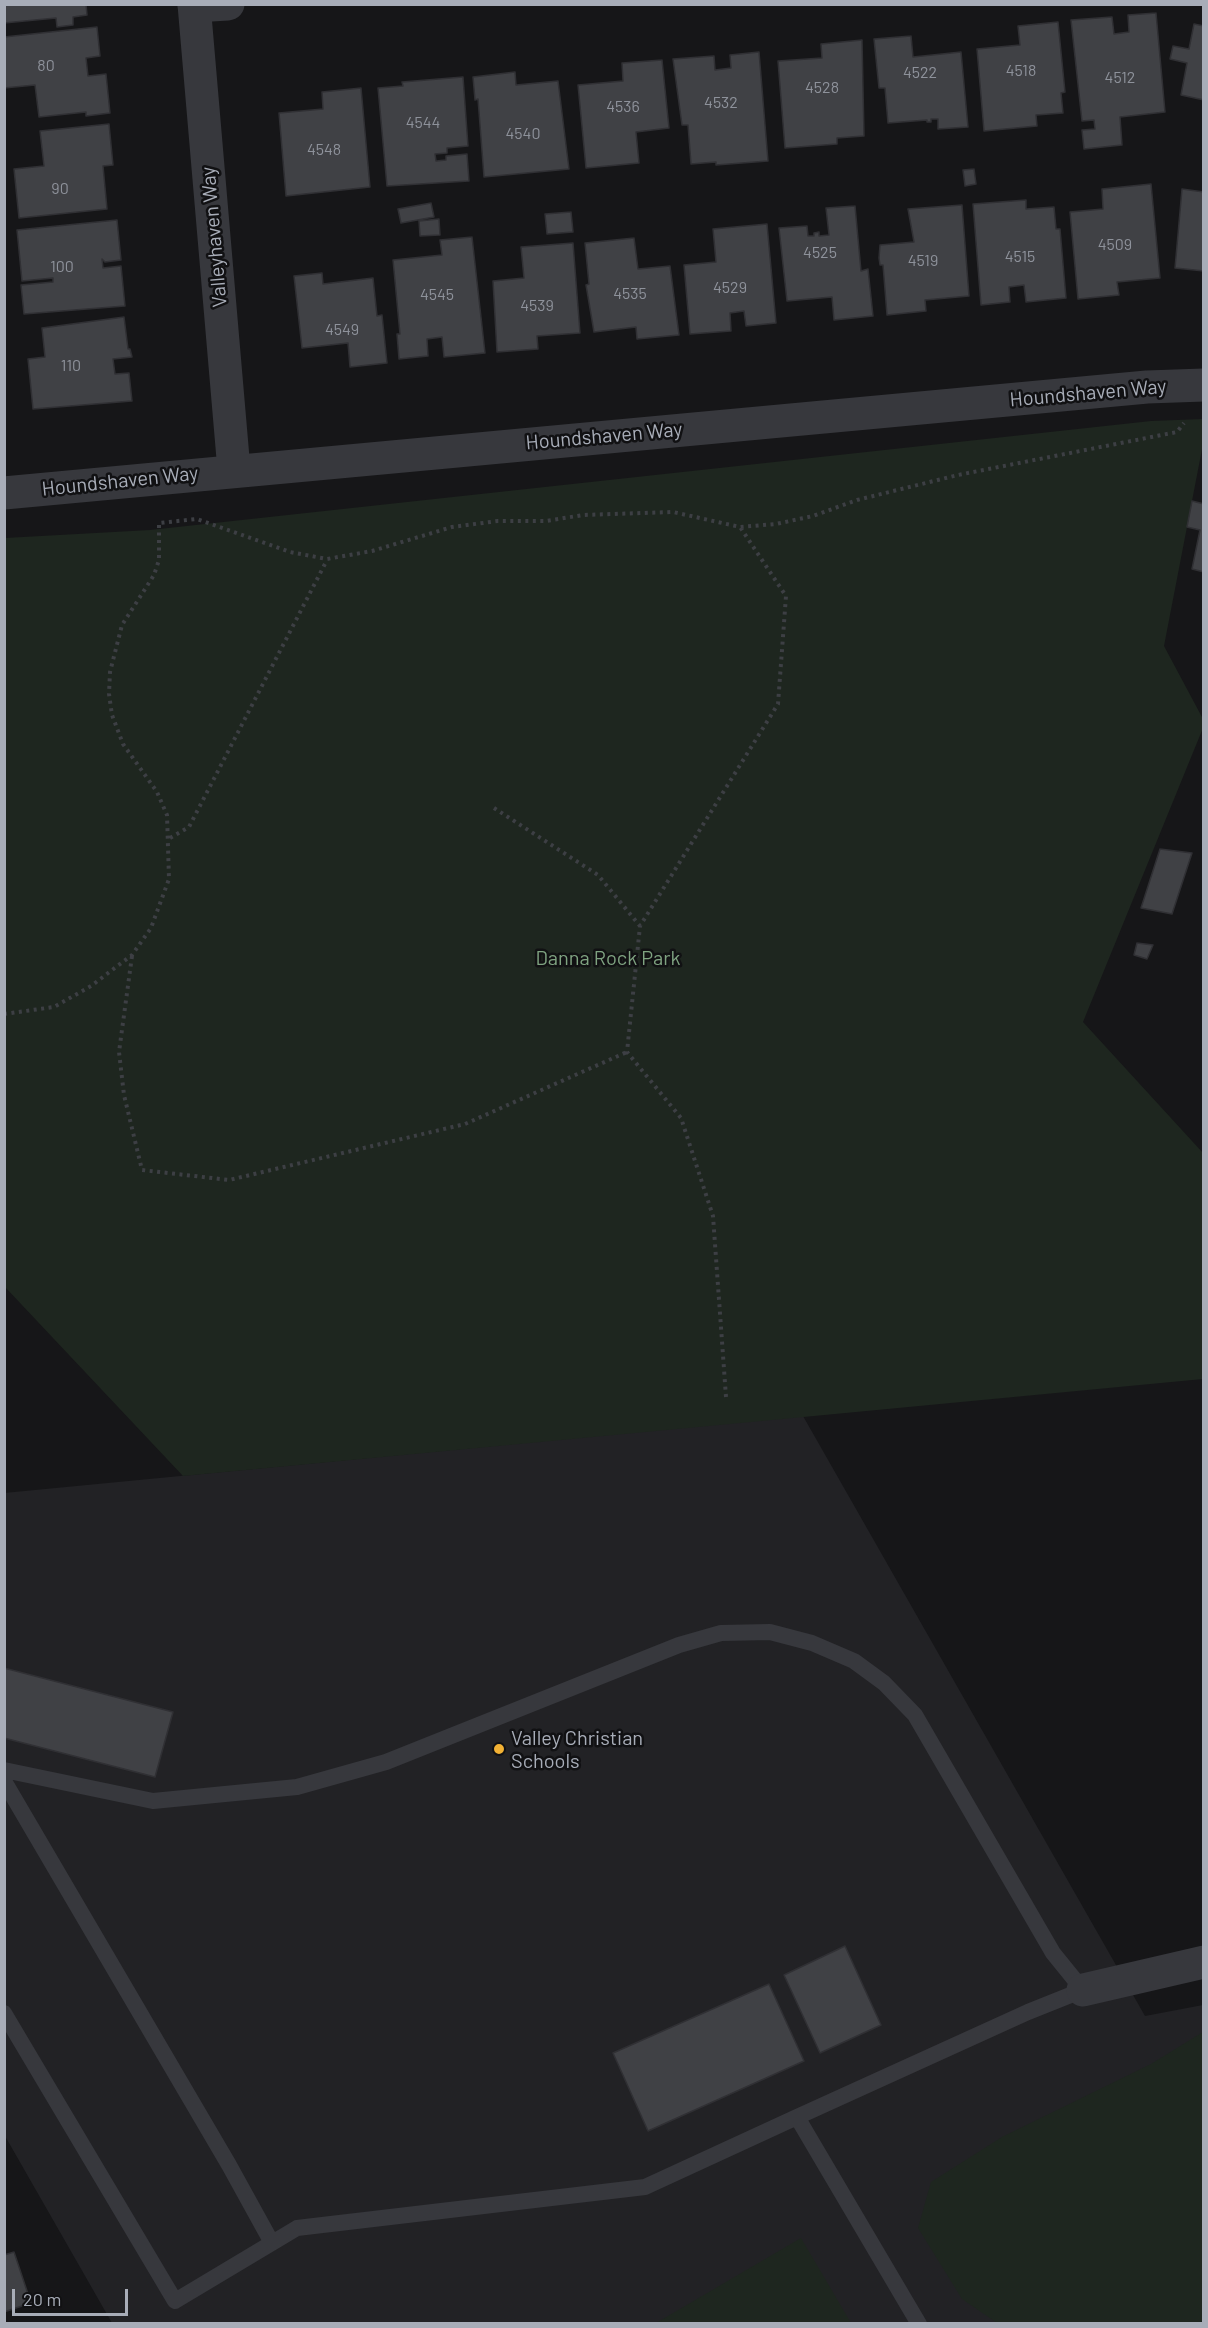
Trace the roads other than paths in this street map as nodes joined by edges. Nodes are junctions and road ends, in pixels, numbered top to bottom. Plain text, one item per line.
1 (228, 4) edge
2 (194, 5) edge
3 (1203, 385) edge
4 (234, 470) junction
5 (4, 493) edge
6 (4, 1770) edge
7 (4, 1781) edge
8 (1203, 1962) edge
9 (1083, 1990) junction
10 (4, 2013) edge
11 (797, 2117) junction
12 (272, 2243) junction
13 (919, 2324) edge

1 - 2 street
2 - 4 street, Valleyhaven Way
3 - 4 street, Houndshaven Way
4 - 5 street, Houndshaven Way
6 - 9 lane
7 - 12 lane
8 - 9 street
9 - 11 lane
10 - 12 lane
11 - 12 lane
11 - 13 lane

